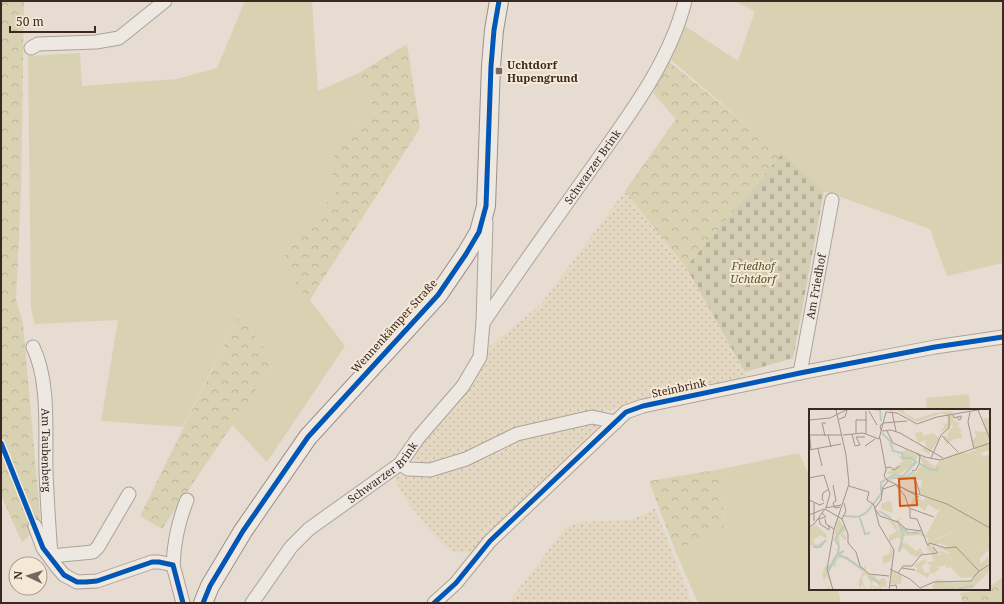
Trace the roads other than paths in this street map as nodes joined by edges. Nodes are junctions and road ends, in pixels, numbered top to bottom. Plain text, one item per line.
1 (165, 1) edge
2 (499, 1) edge
3 (685, 1) edge
4 (31, 48) dead end
5 (832, 200) dead end
6 (486, 206) junction
7 (483, 323) junction
8 (1003, 337) edge
9 (33, 347) dead end
10 (800, 373) junction
11 (616, 422) junction
12 (400, 464) junction
13 (129, 494) dead end
14 (187, 500) dead end
15 (35, 526) dead end
16 (51, 556) junction
17 (173, 565) junction
18 (184, 603) edge
19 (203, 603) edge
20 (252, 603) edge
21 (434, 603) edge

1 - 4 street
2 - 6 street, Wennenkämper Straße
3 - 7 street, Schwarzer Brink
5 - 10 street, Am Friedhof
6 - 7 street, Schwarzer Brink
6 - 19 street, Wennenkämper Straße
7 - 12 street, Schwarzer Brink
8 - 10 street, Steinbrink
9 - 16 street, Am Taubenberg
10 - 11 street, Steinbrink
11 - 12 street
11 - 21 street, Steinbrink
12 - 20 street, Schwarzer Brink
13 - 16 street
14 - 17 street
15 - 16 street
16 - 17 street
17 - 18 street

